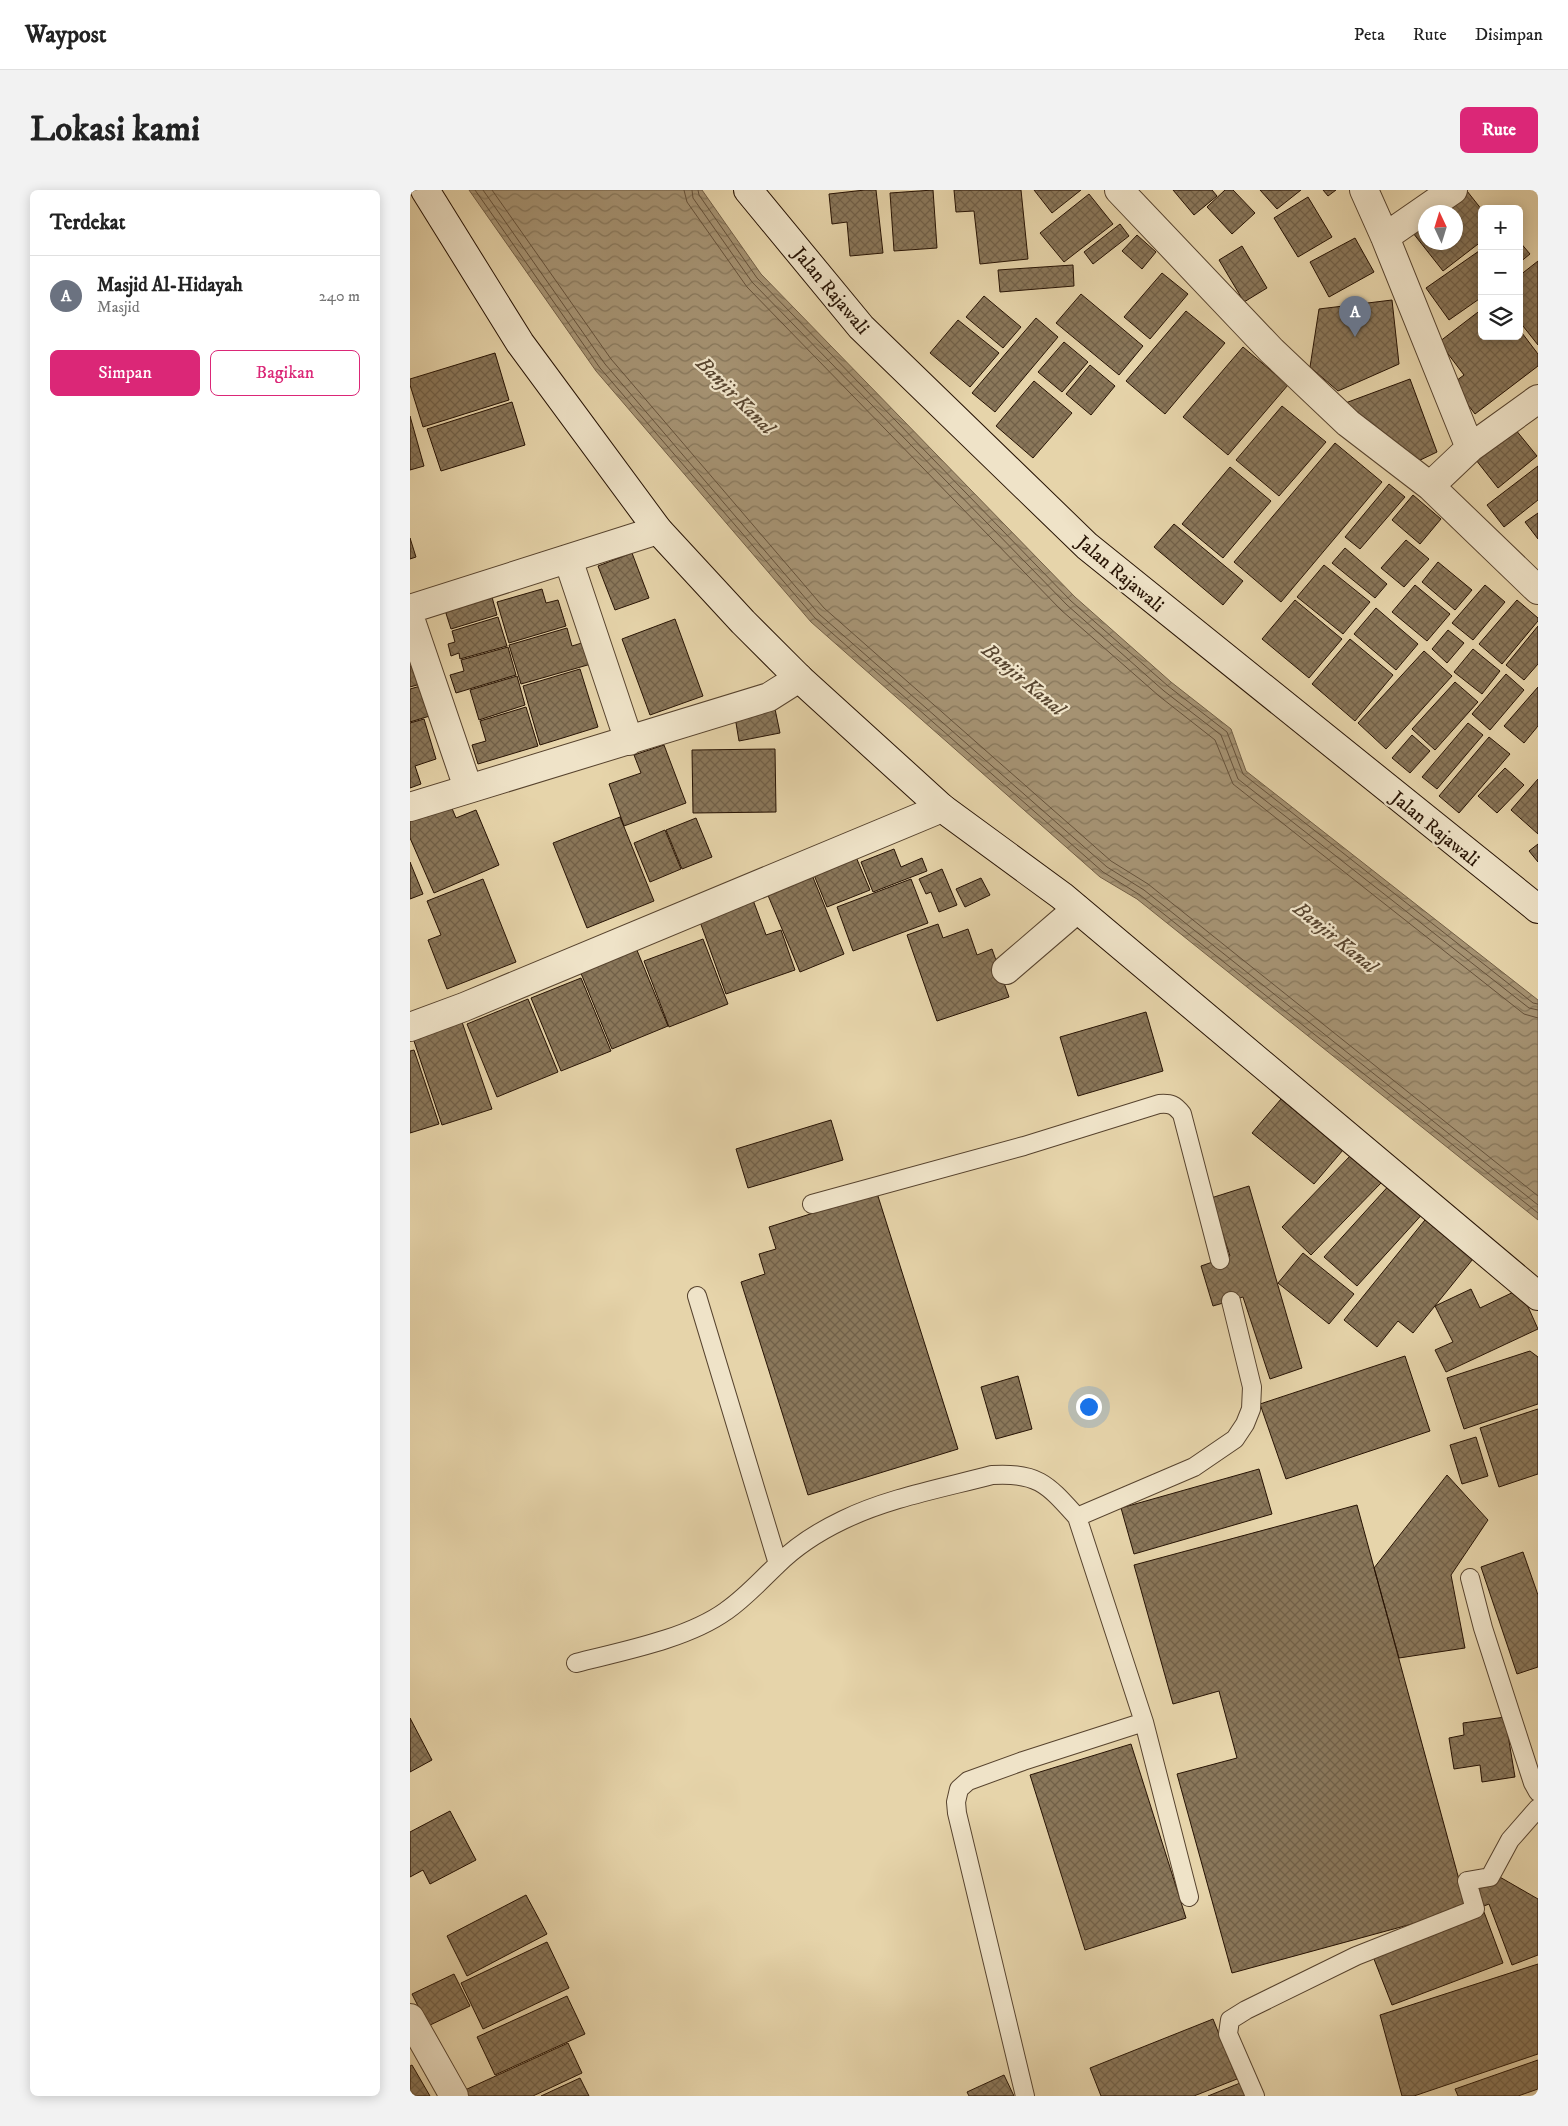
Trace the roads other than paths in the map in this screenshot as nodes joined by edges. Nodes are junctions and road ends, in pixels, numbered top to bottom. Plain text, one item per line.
1 (424, 190) edge
2 (748, 190) edge
3 (1120, 190) edge
4 (1364, 190) edge
5 (1453, 190) edge
6 (1385, 237) junction
7 (1538, 399) edge
8 (1470, 448) junction
9 (1430, 486) junction
10 (658, 530) junction
11 (568, 559) junction
12 (1538, 590) edge
13 (410, 609) edge
14 (410, 618) edge
15 (799, 678) junction
16 (629, 741) junction
17 (468, 788) junction
18 (410, 806) edge
19 (942, 808) junction
20 (1077, 909) junction
21 (1538, 909) edge
22 (1006, 970) dead end
23 (410, 1027) edge
24 (812, 1204) dead end
25 (1220, 1260) dead end
26 (697, 1296) dead end
27 (1538, 1296) edge
28 (1231, 1301) dead end
29 (1077, 1517) junction
30 (778, 1564) junction
31 (1470, 1578) dead end
32 (576, 1663) dead end
33 (1144, 1722) junction
34 (1538, 1792) edge
35 (1538, 1808) edge
36 (1189, 1896) dead end
37 (410, 2018) edge
38 (454, 2096) edge
39 (1025, 2096) edge
40 (1255, 2096) edge

1 - 10 street
2 - 21 street, Jalan Rajawali
3 - 9 street
4 - 6 street
5 - 6 street
6 - 8 street
7 - 8 street
8 - 9 street
9 - 12 street
10 - 11 street
10 - 15 street
11 - 13 street
11 - 16 street
14 - 17 street
15 - 16 street
15 - 19 street
16 - 17 street
17 - 18 street
19 - 20 street
19 - 23 street
20 - 22 street
20 - 27 street
24 - 25 lane
26 - 30 lane
28 - 29 lane
29 - 30 lane
29 - 33 lane
30 - 32 lane
31 - 34 lane
33 - 36 lane
33 - 39 lane
35 - 40 lane
37 - 38 street

